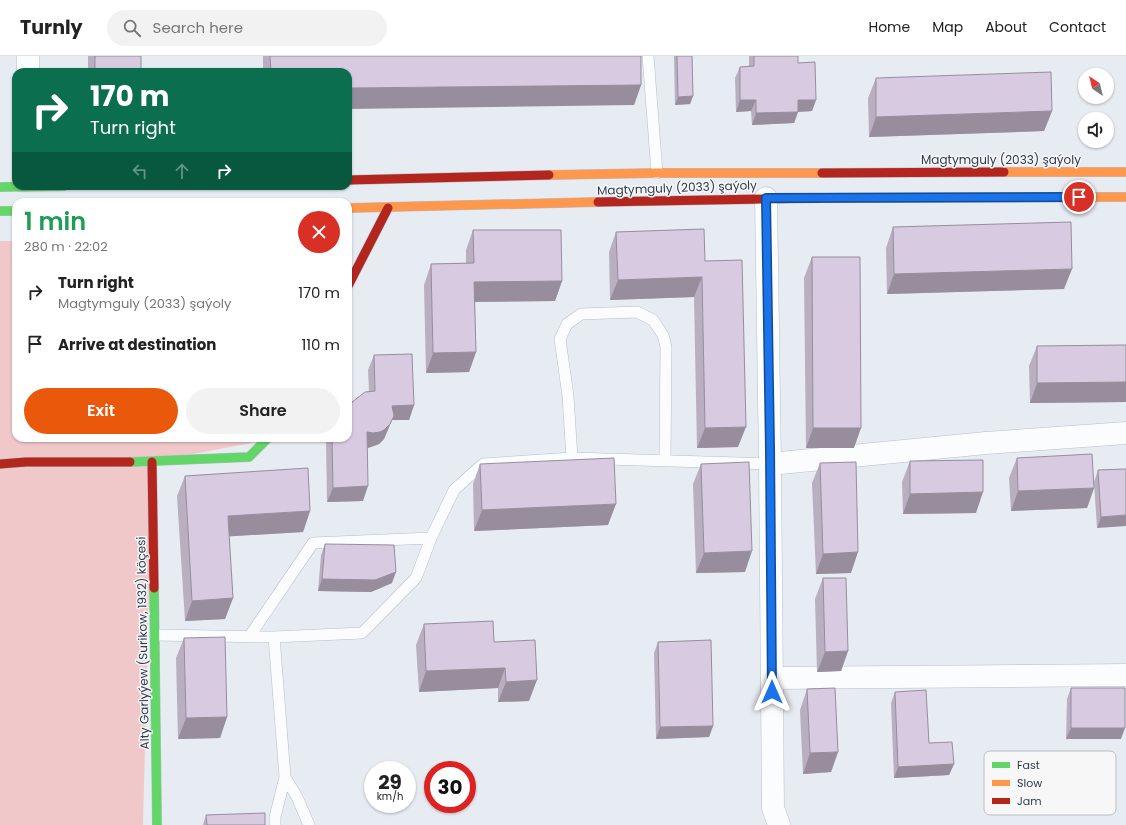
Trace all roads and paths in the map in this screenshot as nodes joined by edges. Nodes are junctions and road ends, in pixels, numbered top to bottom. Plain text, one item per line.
1 (28, 56) edge
2 (648, 56) edge
3 (28, 68) edge
4 (1126, 172) edge
5 (657, 173) junction
6 (352, 180) edge
7 (0, 187) edge
8 (12, 187) edge
9 (1126, 197) edge
10 (766, 198) junction
11 (352, 208) edge
12 (388, 208) junction
13 (12, 210) edge
14 (0, 211) edge
15 (352, 278) edge
16 (1126, 433) edge
17 (264, 442) edge
18 (572, 458) junction
19 (665, 461) junction
20 (152, 462) junction
21 (0, 464) edge
22 (770, 464) junction
23 (431, 538) junction
24 (155, 635) junction
25 (249, 637) junction
26 (274, 637) junction
27 (1126, 675) edge
28 (772, 678) junction
29 (285, 777) junction
30 (157, 825) edge
31 (275, 825) edge
32 (308, 825) edge
33 (779, 825) edge

1 - 3 street
2 - 5 lane
4 - 5 main road, Magtymguly (2033) şaýoly
5 - 6 main road, Magtymguly (2033) şaýoly
7 - 8 main road
9 - 10 main road, Magtymguly (2033) şaýoly
10 - 12 main road, Magtymguly (2033) şaýoly
10 - 22 street
11 - 12 main road, Magtymguly (2033) şaýoly
12 - 15 main road
13 - 14 main road
16 - 22 street
17 - 20 main road
18 - 19 lane
18 - 19 lane
18 - 23 lane
19 - 22 lane
20 - 21 main road
20 - 24 main road, Alty Garlyýew (Surikow, 1932) köçesi
22 - 28 street
23 - 25 lane
23 - 26 lane
24 - 25 lane
24 - 30 main road, Alty Garlyýew (Surikow, 1932) köçesi
25 - 26 lane
26 - 29 lane
27 - 28 street
28 - 33 street
29 - 31 lane
29 - 32 lane

